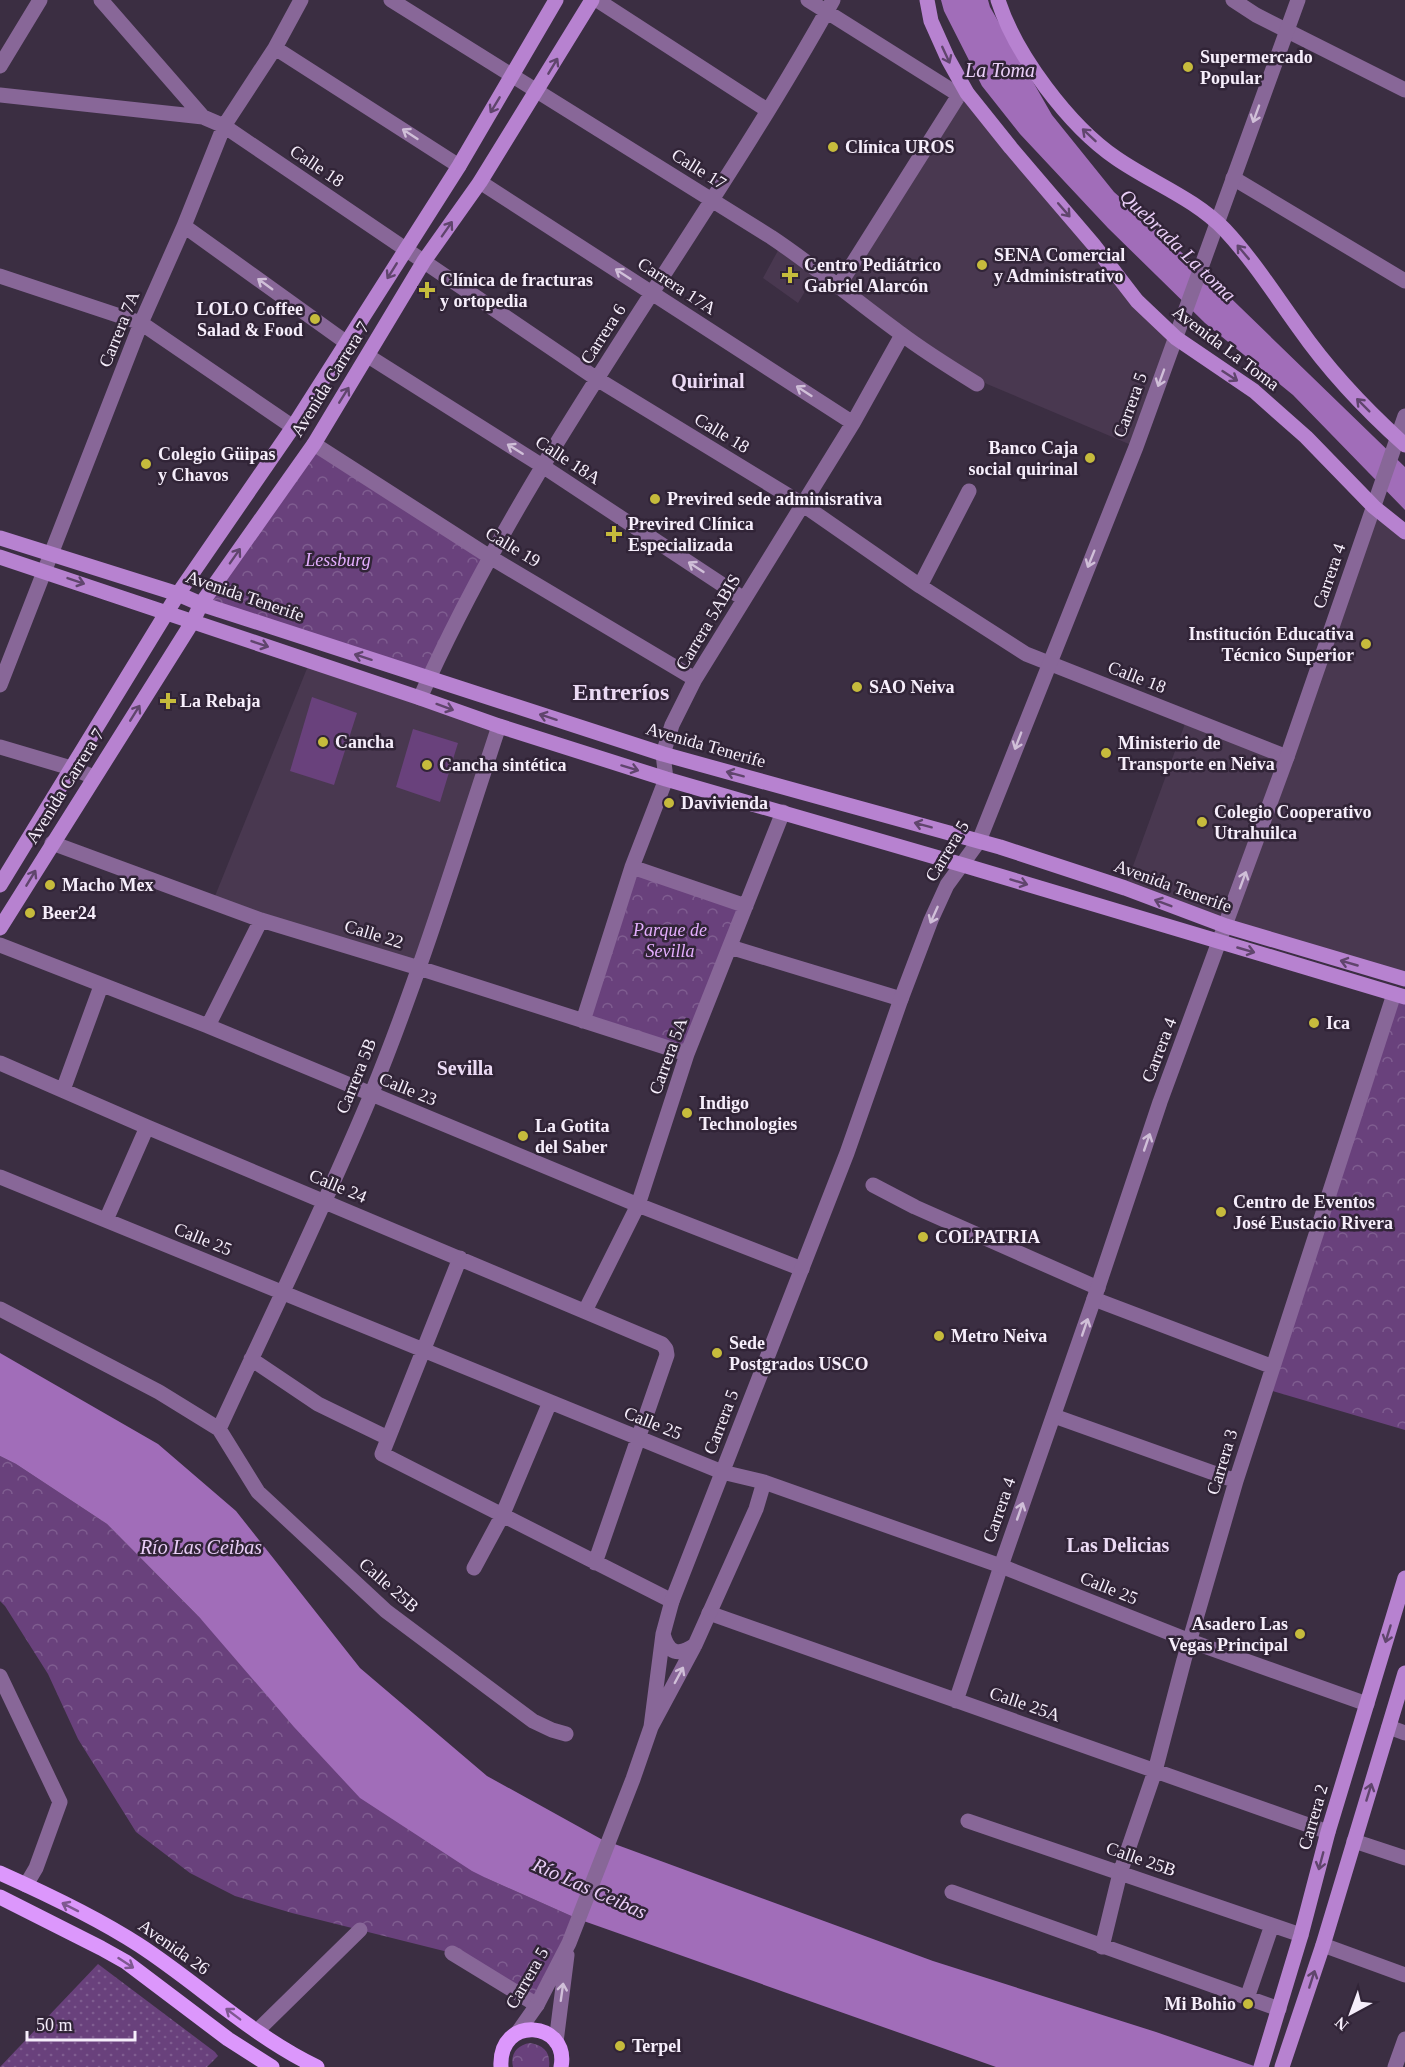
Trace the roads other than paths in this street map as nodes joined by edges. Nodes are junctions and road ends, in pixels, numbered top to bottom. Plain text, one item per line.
1 (40, 0) edge
2 (101, 0) edge
3 (301, 0) edge
4 (391, 0) edge
5 (556, 0) edge
6 (595, 0) edge
7 (808, 0) edge
8 (927, 0) edge
9 (998, 0) edge
10 (1233, 0) edge
11 (1298, 0) edge
12 (830, 6) edge
13 (1287, 30) junction
14 (275, 48) junction
15 (0, 66) edge
16 (512, 75) junction
17 (1405, 90) edge
18 (537, 91) junction
19 (963, 94) junction
20 (0, 95) edge
21 (767, 110) junction
22 (203, 117) junction
23 (224, 126) junction
24 (459, 166) junction
25 (1233, 178) junction
26 (480, 182) junction
27 (712, 200) junction
28 (184, 226) junction
29 (1214, 229) junction
30 (405, 249) junction
31 (424, 261) junction
32 (0, 276) edge
33 (1405, 281) edge
34 (838, 287) junction
35 (653, 293) junction
36 (141, 323) junction
37 (902, 335) junction
38 (1176, 338) junction
39 (346, 343) junction
40 (368, 356) junction
41 (597, 379) junction
42 (977, 384) dead end
43 (1405, 416) edge
44 (853, 423) junction
45 (293, 427) junction
46 (314, 444) junction
47 (1398, 445) edge
48 (544, 467) junction
49 (969, 491) dead end
50 (802, 504) junction
51 (1374, 507) junction
52 (1405, 532) edge
53 (0, 538) edge
54 (52, 555) junction
55 (0, 556) edge
56 (490, 557) junction
57 (46, 571) junction
58 (920, 586) junction
59 (178, 594) junction
60 (744, 599) junction
61 (201, 604) junction
62 (167, 612) junction
63 (193, 621) junction
64 (1049, 664) junction
65 (428, 678) junction
66 (695, 679) junction
67 (0, 685) edge
68 (420, 698) junction
69 (499, 726) junction
70 (0, 747) edge
71 (663, 754) junction
72 (1287, 757) junction
73 (71, 768) junction
74 (94, 777) junction
75 (666, 779) junction
76 (783, 812) junction
77 (979, 841) junction
78 (52, 843) junction
79 (963, 865) junction
80 (632, 867) junction
81 (0, 885) edge
82 (746, 906) junction
83 (261, 920) junction
84 (1226, 926) junction
85 (0, 928) edge
86 (1220, 943) junction
87 (0, 945) edge
88 (730, 946) junction
89 (419, 968) junction
90 (1405, 979) edge
91 (101, 986) junction
92 (1399, 996) edge
93 (901, 999) junction
94 (583, 1021) junction
95 (208, 1026) junction
96 (687, 1054) junction
97 (0, 1063) edge
98 (63, 1090) junction
99 (371, 1095) junction
100 (147, 1127) junction
101 (0, 1177) edge
102 (873, 1185) dead end
103 (324, 1200) junction
104 (638, 1205) junction
105 (106, 1220) junction
106 (460, 1258) junction
107 (802, 1269) junction
108 (283, 1293) junction
109 (1096, 1294) junction
110 (0, 1309) edge
111 (585, 1311) junction
112 (424, 1350) junction
113 (251, 1359) junction
114 (1273, 1367) junction
115 (549, 1402) junction
116 (1054, 1416) junction
117 (219, 1430) junction
118 (637, 1437) junction
119 (388, 1438) junction
120 (722, 1472) junction
121 (1236, 1481) junction
122 (764, 1482) junction
123 (502, 1516) junction
124 (595, 1563) junction
125 (1001, 1566) junction
126 (474, 1568) dead end
127 (1405, 1578) edge
128 (672, 1601) junction
129 (709, 1613) junction
130 (663, 1634) junction
131 (1190, 1641) junction
132 (695, 1645) junction
133 (1405, 1673) edge
134 (0, 1676) edge
135 (956, 1701) junction
136 (1367, 1704) junction
137 (651, 1726) junction
138 (1389, 1727) junction
139 (1405, 1733) edge
140 (566, 1734) dead end
141 (1155, 1771) junction
142 (968, 1821) dead end
143 (1328, 1832) junction
144 (1354, 1841) junction
145 (1405, 1858) edge
146 (0, 1873) edge
147 (1120, 1873) junction
148 (26, 1885) junction
149 (952, 1892) dead end
150 (0, 1897) edge
151 (1272, 1925) junction
152 (360, 1930) dead end
153 (1301, 1935) junction
154 (569, 1943) junction
155 (1323, 1945) junction
156 (1102, 1947) junction
157 (452, 1953) dead end
158 (1405, 1975) edge
159 (1247, 1998) junction
160 (537, 2004) junction
161 (1279, 2009) junction
162 (257, 2031) junction
163 (518, 2032) junction
164 (1405, 2040) edge
165 (556, 2042) junction
166 (565, 2065) edge
167 (272, 2067) edge
168 (317, 2067) edge
169 (501, 2067) edge
170 (1261, 2067) edge
171 (1282, 2067) edge
172 (1395, 2067) edge

1 - 15 street
2 - 22 street, Calle 18
3 - 14 street, Carrera 7A
4 - 16 street, Calle 17
5 - 16 main road, Avenida Carrera 7
18 -> 6 main road, Avenida Carrera 7
6 - 21 street
7 - 12 street
8 -> 19 main road, Avenida La Toma
29 -> 9 main road
10 - 13 street
11 - 13 street, Carrera 5
12 - 19 street
12 - 21 street, Carrera 6
13 - 17 street
13 -> 25 street, Carrera 5
14 - 23 street, Carrera 7A
24 -> 14 street
16 - 18 street, Calle 17
16 -> 24 main road, Avenida Carrera 7
18 - 26 main road, Avenida Carrera 7
18 - 27 street, Calle 17
19 - 34 street
19 -> 38 main road, Avenida La Toma
20 - 22 street
21 - 27 street, Carrera 6
22 - 23 street, Calle 18
23 - 28 street, Carrera 7A
23 - 30 street, Calle 18
24 - 30 main road, Avenida Carrera 7
25 - 29 street, Carrera 5
25 - 33 street
31 -> 26 main road, Avenida Carrera 7
35 -> 26 street, Carrera 17A
27 - 34 street, Calle 17
27 - 35 street, Carrera 6
28 - 36 street, Carrera 7A
39 -> 28 street
29 - 38 street, Carrera 5
47 -> 29 main road
30 - 31 street, Calle 18
30 -> 39 main road, Avenida Carrera 7
31 - 40 main road, Avenida Carrera 7
31 - 41 street, Calle 18
32 - 36 street
34 - 37 street, Calle 17
35 - 41 street, Carrera 6
44 -> 35 street, Carrera 17A
36 - 45 street
36 - 54 street, Carrera 7A
37 - 42 street, Calle 17
37 - 44 street, Carrera 5ABIS
38 -> 51 main road, Avenida La Toma
38 -> 64 street, Carrera 5
39 - 45 main road, Avenida Carrera 7
46 -> 40 main road, Avenida Carrera 7
48 -> 40 street, Calle 18A
41 - 48 street, Carrera 6
41 - 50 street, Calle 18
43 - 47 street, Carrera 4
44 - 50 street, Carrera 5ABIS
45 - 59 main road, Avenida Carrera 7
46 - 56 street, Calle 19
61 -> 46 main road, Avenida Carrera 7
47 - 51 street, Carrera 4
48 - 56 street, Carrera 6
60 -> 48 street, Calle 18A
49 - 58 street
50 - 58 street, Calle 18
50 - 60 street, Carrera 5ABIS
51 - 52 main road, Avenida La Toma
51 - 72 street, Carrera 4
53 - 54 main road, Avenida Tenerife
54 - 57 street, Carrera 7A
54 - 59 main road, Avenida Tenerife
55 - 57 main road, Avenida Tenerife
56 - 65 street, Carrera 6
56 - 66 street, Calle 19
57 -> 62 main road, Avenida Tenerife
57 - 67 street, Carrera 7A
58 - 64 street, Calle 18
59 - 61 main road, Avenida Tenerife
59 - 62 main road, Avenida Carrera 7
60 - 66 street, Carrera 5ABIS
61 - 63 main road, Avenida Carrera 7
65 -> 61 main road, Avenida Tenerife
62 - 63 main road, Avenida Tenerife
62 - 73 main road, Avenida Carrera 7
63 -> 68 main road, Avenida Tenerife
74 -> 63 main road, Avenida Carrera 7
64 - 72 street, Calle 18
64 -> 77 street, Carrera 5
65 - 68 street, Carrera 6
71 -> 65 main road, Avenida Tenerife
66 - 71 street, Carrera 5ABIS
68 -> 69 main road, Avenida Tenerife
69 -> 75 main road, Avenida Tenerife
69 - 89 street, Carrera 5B
70 - 73 street
71 - 75 street, Carrera 5ABIS
77 -> 71 main road, Avenida Tenerife
84 -> 72 street, Carrera 4
73 - 74 street
73 - 81 main road, Avenida Carrera 7
74 - 78 main road, Avenida Carrera 7
75 - 76 main road, Avenida Tenerife
75 - 80 street, Carrera 5ABIS
76 - 79 main road, Avenida Tenerife
76 - 82 street, Carrera 5A
77 - 79 street, Carrera 5
84 -> 77 main road, Avenida Tenerife
78 - 83 street, Calle 22
85 -> 78 main road, Avenida Carrera 7
79 -> 86 main road, Avenida Tenerife
79 -> 93 street, Carrera 5
80 - 82 street
80 - 94 street, Carrera 5ABIS
82 - 88 street, Carrera 5A
83 - 89 street, Calle 22
83 - 95 street
84 - 86 street, Carrera 4
90 -> 84 main road, Avenida Tenerife
86 -> 92 main road, Avenida Tenerife
109 -> 86 street, Carrera 4
87 - 91 street, Calle 23
88 - 93 street
88 - 96 street, Carrera 5A
89 - 94 street, Calle 22
89 - 99 street, Carrera 5B
91 - 95 street, Calle 23
91 - 98 street
92 - 114 street, Carrera 3
93 - 107 street, Carrera 5
94 - 96 street, Calle 22
95 - 99 street, Calle 23
96 - 104 street, Carrera 5A
97 - 98 street, Calle 24
98 - 100 street, Calle 24
99 - 103 street, Carrera 5B
99 - 104 street, Calle 23
100 - 103 street, Calle 24
100 - 105 street
101 - 105 street, Calle 25
102 - 109 street
103 - 106 street, Calle 24
103 - 108 street, Carrera 5B
104 - 107 street, Calle 23
104 - 111 street, Carrera 5A
105 - 108 street, Calle 25
106 - 111 street, Calle 24
106 - 112 street
107 - 120 street, Carrera 5
108 - 112 street, Calle 25
108 - 113 street, Carrera 5B
109 - 114 street
116 -> 109 street, Carrera 4
110 - 117 street
111 - 118 street, Calle 24
112 - 115 street, Calle 25
112 - 119 street
113 - 117 street, Carrera 5B
113 - 119 street
114 - 121 street, Carrera 3
115 - 118 street, Calle 25
115 - 123 street
116 - 121 street
125 -> 116 street, Carrera 4
117 - 140 street, Calle 25B
118 - 120 street, Calle 25
118 - 124 street
119 - 123 street
120 - 122 street, Calle 25
120 - 128 street, Carrera 5
121 - 131 street, Carrera 3
122 - 125 street, Calle 25
122 - 129 street, Carrera 5
123 - 124 street
123 - 126 street
124 - 128 street
125 - 131 street, Calle 25
125 - 135 street, Carrera 4
127 -> 136 main road, Carrera 2
128 - 130 street, Carrera 5
129 - 132 street, Carrera 5
129 - 135 street, Calle 25A
130 - 132 street
130 - 137 street, Carrera 5
131 - 136 street, Calle 25
131 - 141 street, Carrera 3
137 -> 132 street, Carrera 5
133 - 138 main road
134 - 148 street
135 - 141 street, Calle 25A
136 - 143 main road, Carrera 2
137 - 154 street, Carrera 5
138 - 139 street
144 -> 138 main road
141 - 143 street, Calle 25A
141 - 147 street, Carrera 3
142 - 147 street, Calle 25B
143 -> 153 main road, Carrera 2
144 - 145 street
144 - 155 main road
146 - 148 main road, Avenida 26
147 - 151 street, Calle 25B
147 - 156 street, Carrera 3
162 -> 148 main road, Avenida 26
149 - 156 street
150 -> 167 main road
151 - 153 street, Calle 25B
151 - 159 street
152 - 162 street
153 - 161 main road, Carrera 2
154 - 160 street, Carrera 5
165 -> 154 street, Carrera 5
155 - 158 street
171 -> 155 main road
156 - 159 street
157 - 160 street
159 - 161 street
160 - 163 street, Carrera 5
161 - 170 main road, Carrera 2
162 - 168 main road, Avenida 26
163 - 165 main road
163 - 169 main road
164 - 172 street
165 - 166 main road

